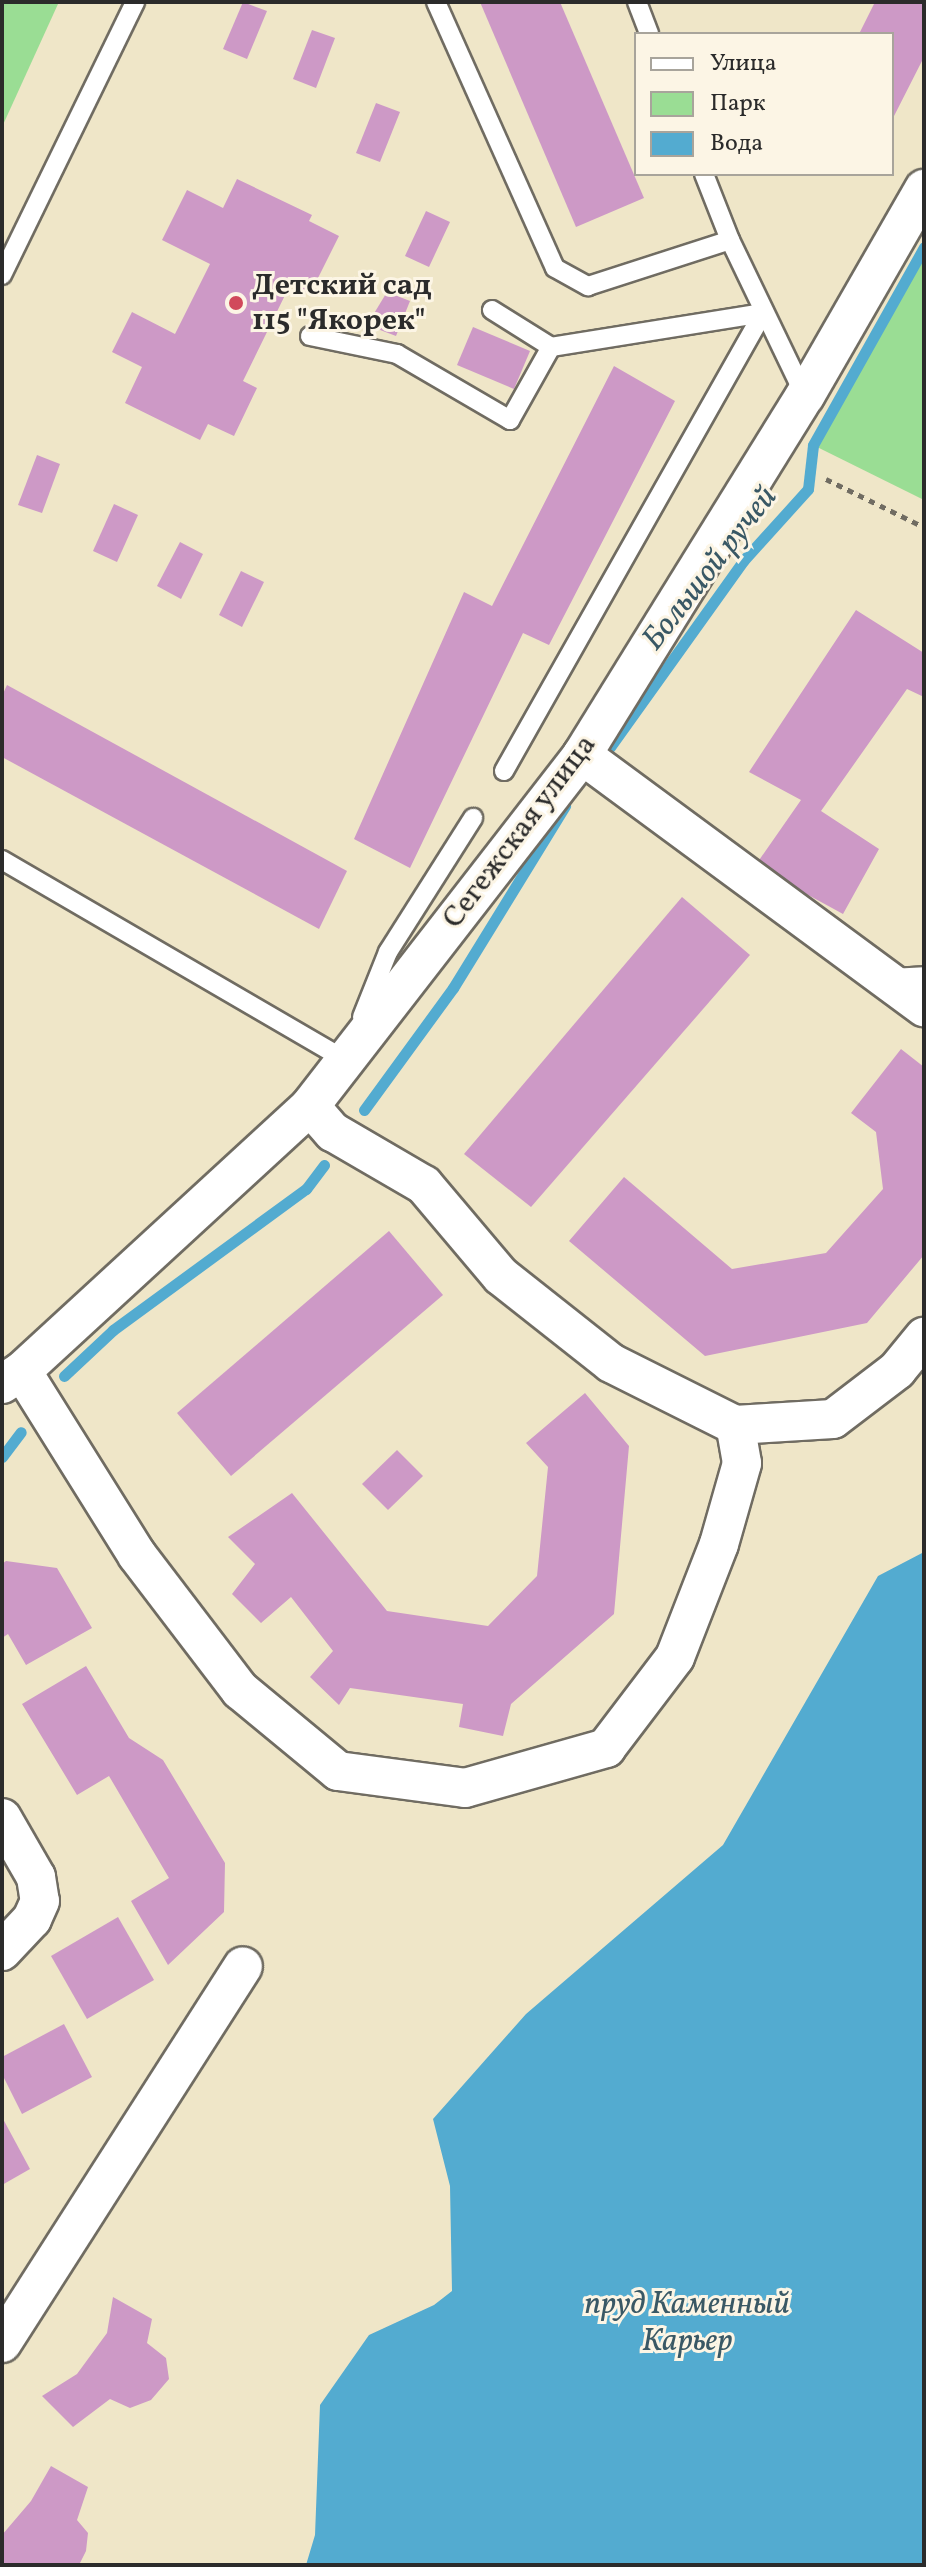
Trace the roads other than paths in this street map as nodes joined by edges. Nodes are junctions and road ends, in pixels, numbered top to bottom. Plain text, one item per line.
1 (135, 2) edge
2 (436, 2) edge
3 (637, 2) edge
4 (648, 32) edge
5 (705, 176) edge
6 (924, 189) edge
7 (730, 240) junction
8 (2, 275) edge
9 (492, 310) dead end
10 (763, 313) junction
11 (310, 336) dead end
12 (551, 347) junction
13 (805, 396) junction
14 (582, 755) junction
15 (504, 771) dead end
16 (473, 818) dead end
17 (2, 860) edge
18 (924, 976) edge
19 (880, 978) junction
20 (924, 1007) edge
21 (345, 1060) junction
22 (310, 1106) junction
23 (924, 1337) edge
24 (12, 1377) edge
25 (735, 1425) junction
26 (2, 1818) edge
27 (2, 1951) edge
28 (243, 1966) dead end
29 (2, 2343) edge

1 - 8 lane
2 - 7 lane
3 - 4 lane
5 - 7 lane
6 - 13 street, Сегежская улица
7 - 10 lane
9 - 12 lane
10 - 12 lane
10 - 13 lane
10 - 15 lane
11 - 12 lane
13 - 14 street, Сегежская улица
14 - 19 street
14 - 21 street, Сегежская улица
16 - 21 lane
17 - 21 lane
18 - 19 lane
19 - 20 street
21 - 22 street, Сегежская улица
22 - 24 street, Сегежская улица
22 - 25 street
23 - 25 street
24 - 25 street
26 - 27 street
28 - 29 street

